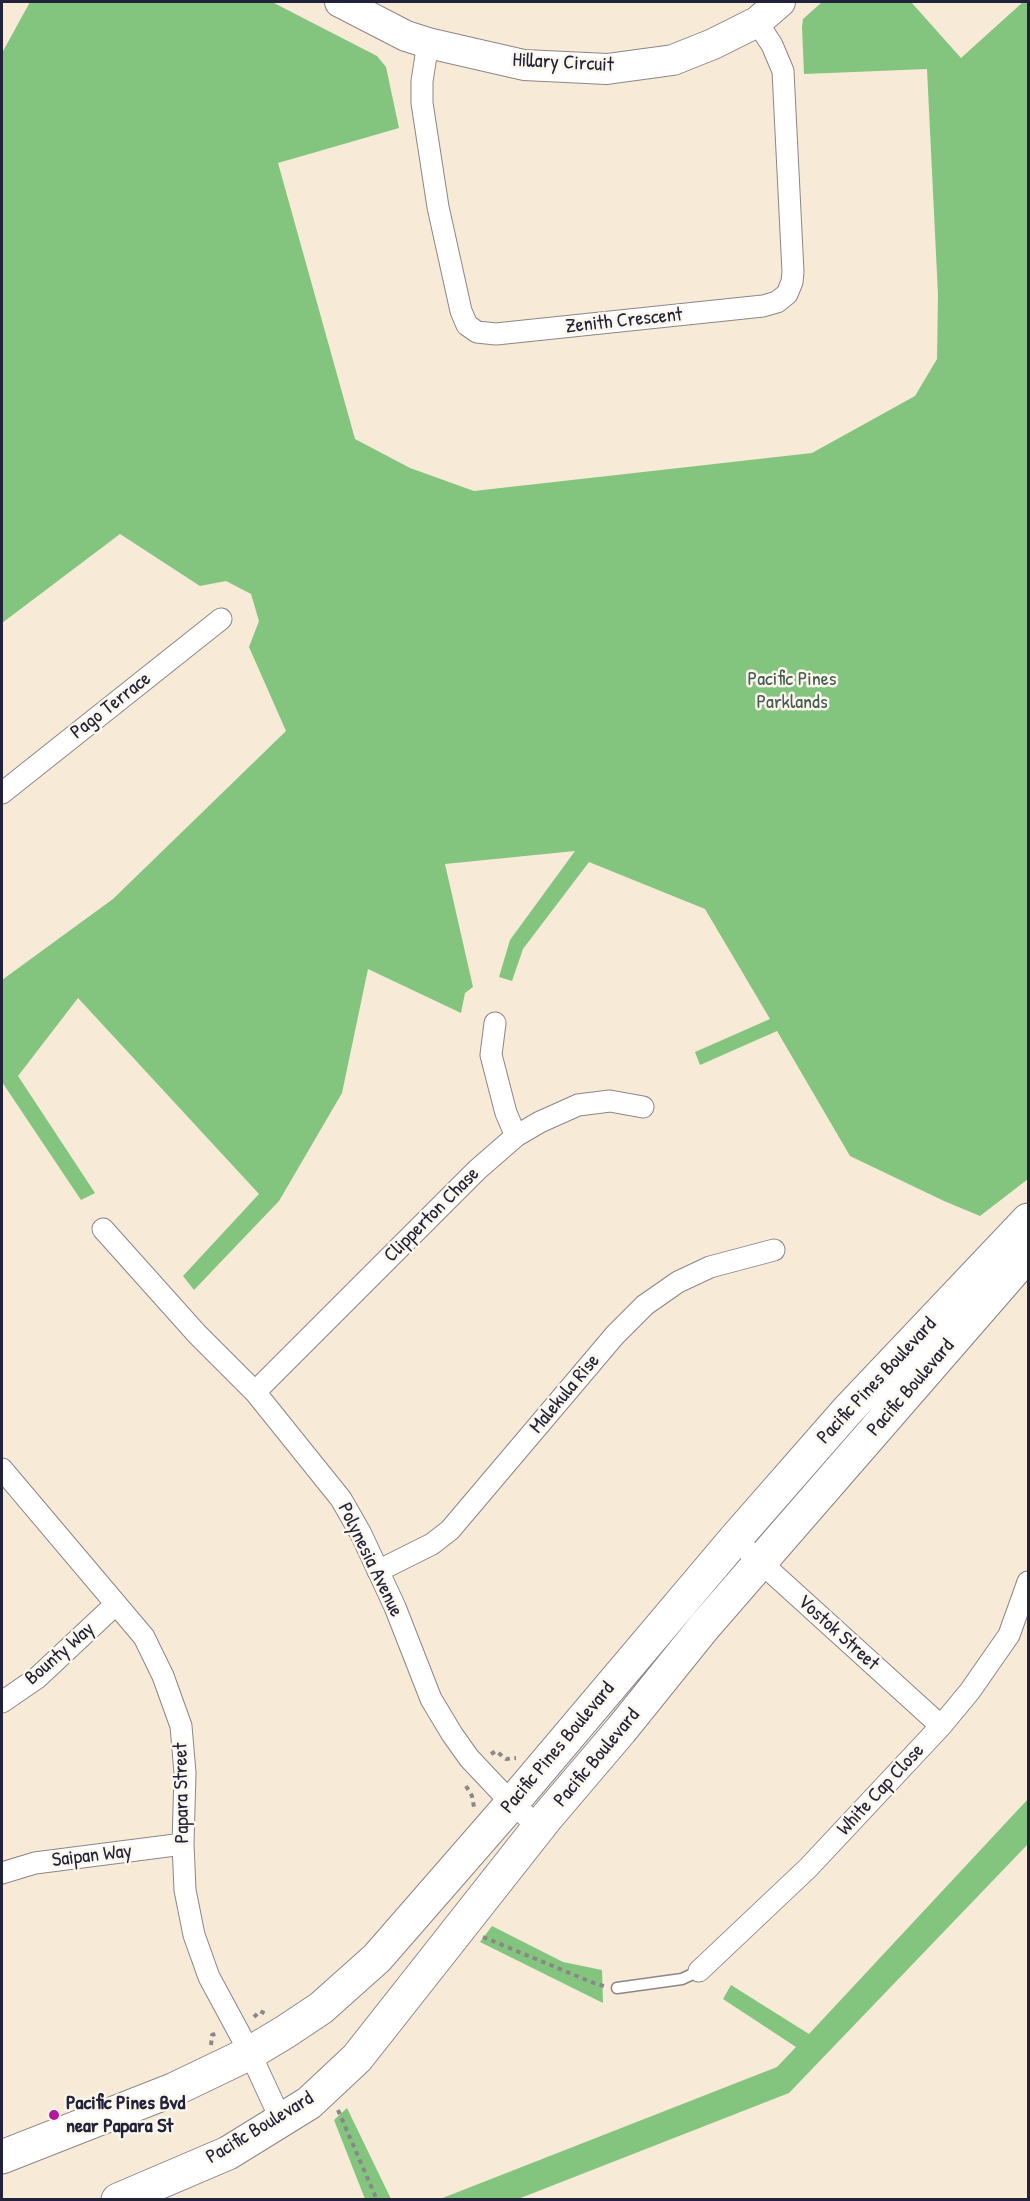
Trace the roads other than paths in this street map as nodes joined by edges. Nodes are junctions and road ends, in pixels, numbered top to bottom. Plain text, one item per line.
1 (340, 2) edge
2 (780, 2) edge
3 (758, 22) junction
4 (428, 43) junction
5 (221, 619) dead end
6 (2, 793) edge
7 (495, 1023) dead end
8 (643, 1107) dead end
9 (516, 1136) junction
10 (1029, 1220) edge
11 (103, 1228) dead end
12 (774, 1250) dead end
13 (1029, 1254) edge
14 (255, 1392) junction
15 (2, 1469) edge
16 (735, 1539) junction
17 (760, 1562) junction
18 (378, 1571) junction
19 (1029, 1582) edge
20 (116, 1604) junction
21 (2, 1702) edge
22 (940, 1726) junction
23 (512, 1803) junction
24 (539, 1828) junction
25 (183, 1844) junction
26 (2, 1873) edge
27 (699, 1971) joint
28 (617, 1988) road end
29 (250, 2053) junction
30 (281, 2120) junction
31 (2, 2157) edge
32 (118, 2199) edge

1 - 4 street, Hillary Circuit
2 - 3 street, Hillary Circuit
3 - 4 street, Hillary Circuit
3 - 4 street, Zenith Crescent
5 - 6 street, Pago Terrace
7 - 9 street
8 - 9 street, Clipperton Chase
9 - 14 street, Clipperton Chase
10 - 16 main road, Pacific Pines Boulevard
11 - 14 street, Polynesia Avenue
12 - 18 street, Malekula Rise
13 - 17 main road, Pacific Boulevard
14 - 18 street, Polynesia Avenue
15 - 20 street, Papara Street
16 - 17 street, Vostok Street
16 - 23 main road, Pacific Pines Boulevard
17 - 22 street, Vostok Street
17 - 24 main road, Pacific Boulevard
18 - 23 street, Polynesia Avenue
19 - 22 street, White Cap Close
20 - 21 street, Bounty Way
20 - 25 street, Papara Street
22 - 27 street, White Cap Close
23 - 24 street, Polynesia Avenue
23 - 29 main road, Pacific Pines Boulevard
24 - 30 main road, Pacific Boulevard
25 - 26 street, Saipan Way
25 - 29 street, Papara Street
27 - 28 lane
29 - 30 street, Papara Street
29 - 31 main road, Pacific Pines Boulevard
30 - 32 main road, Pacific Boulevard

